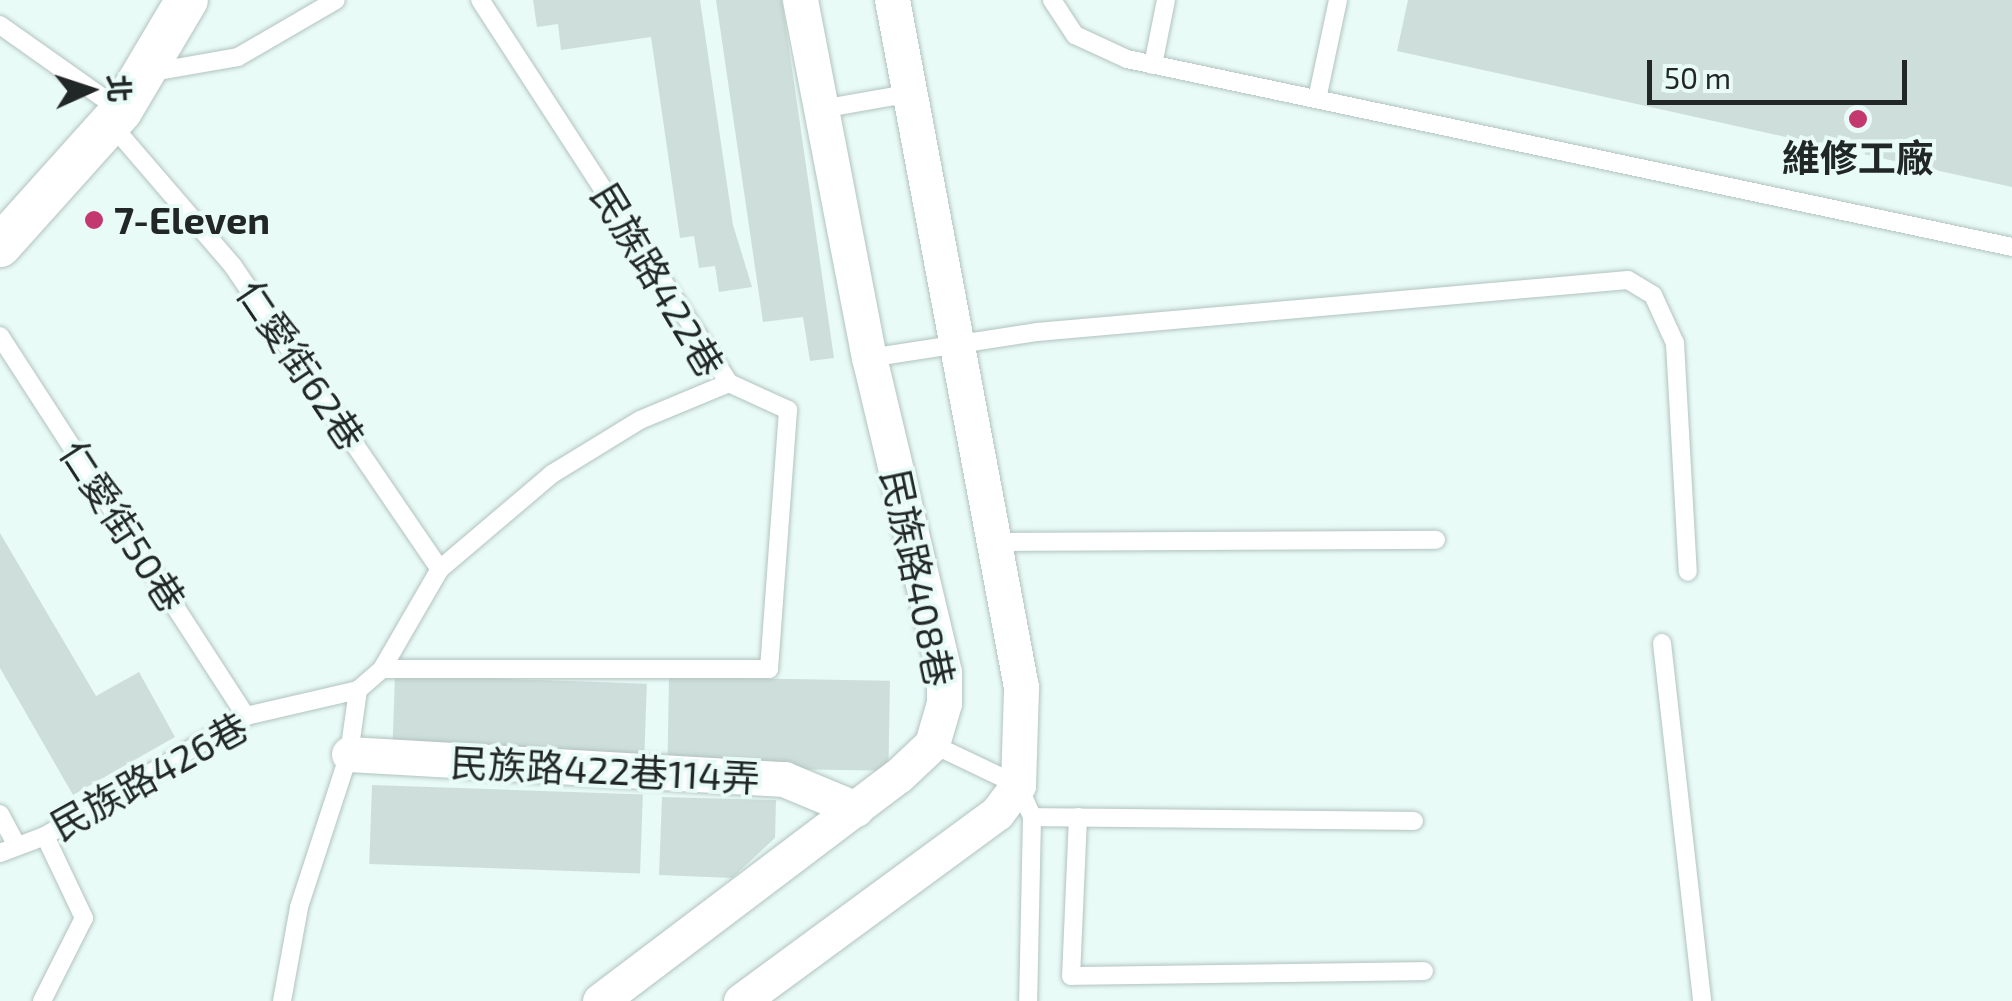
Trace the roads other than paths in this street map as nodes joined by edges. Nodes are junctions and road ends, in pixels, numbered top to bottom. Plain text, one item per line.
1 (188, 0) edge
2 (336, 0) edge
3 (480, 0) edge
4 (800, 0) edge
5 (892, 0) edge
6 (1052, 0) edge
7 (1166, 0) edge
8 (1332, 1) edge
9 (0, 25) edge
10 (1153, 64) junction
11 (142, 74) junction
12 (906, 94) junction
13 (1318, 100) junction
14 (821, 109) junction
15 (116, 117) junction
16 (0, 246) edge
17 (2012, 248) edge
18 (0, 336) edge
19 (960, 342) junction
20 (870, 358) junction
21 (729, 383) junction
22 (1436, 540) dead end
23 (997, 542) junction
24 (440, 570) junction
25 (1688, 572) dead end
26 (1662, 643) dead end
27 (382, 669) junction
28 (358, 690) junction
29 (246, 716) junction
30 (932, 744) junction
31 (349, 754) junction
32 (1018, 784) junction
33 (856, 809) junction
34 (0, 814) edge
35 (1032, 817) junction
36 (1078, 817) junction
37 (1414, 820) dead end
38 (45, 836) junction
39 (8, 850) edge
40 (1424, 971) dead end
41 (42, 1001) edge
42 (282, 1001) edge
43 (600, 1001) edge
44 (741, 1001) edge
45 (1028, 1001) edge
46 (1702, 1001) edge

1 - 11 street
2 - 11 lane
3 - 21 lane, 民族路422巷
4 - 14 street, 民族路408巷
5 - 12 street, 民族路408巷
6 - 10 lane
7 - 10 lane
8 - 13 lane
9 - 15 lane, 仁愛街62巷
10 - 13 lane
11 - 15 street
12 - 14 lane
12 - 19 street, 民族路408巷
13 - 17 lane
14 - 20 street, 民族路408巷
15 - 16 street
15 - 24 lane, 仁愛街62巷
18 - 29 lane, 仁愛街50巷
19 - 20 lane
19 - 23 street, 民族路408巷
19 - 25 lane
20 - 30 street, 民族路408巷
21 - 24 lane, 民族路422巷
21 - 27 lane
22 - 23 lane
23 - 32 street, 民族路408巷
24 - 27 lane, 民族路422巷
26 - 46 lane
27 - 28 lane, 民族路422巷
28 - 29 lane, 民族路426巷
28 - 31 lane
29 - 38 lane, 民族路426巷
30 - 32 lane
30 - 33 street, 民族路408巷
31 - 33 street, 民族路422巷114弄
31 - 42 lane
32 - 35 lane
32 - 44 street
33 - 43 street, 民族路408巷
34 - 39 lane
35 - 36 lane
35 - 45 lane
36 - 37 lane
36 - 40 lane
38 - 39 lane, 民族路426巷
38 - 41 lane

